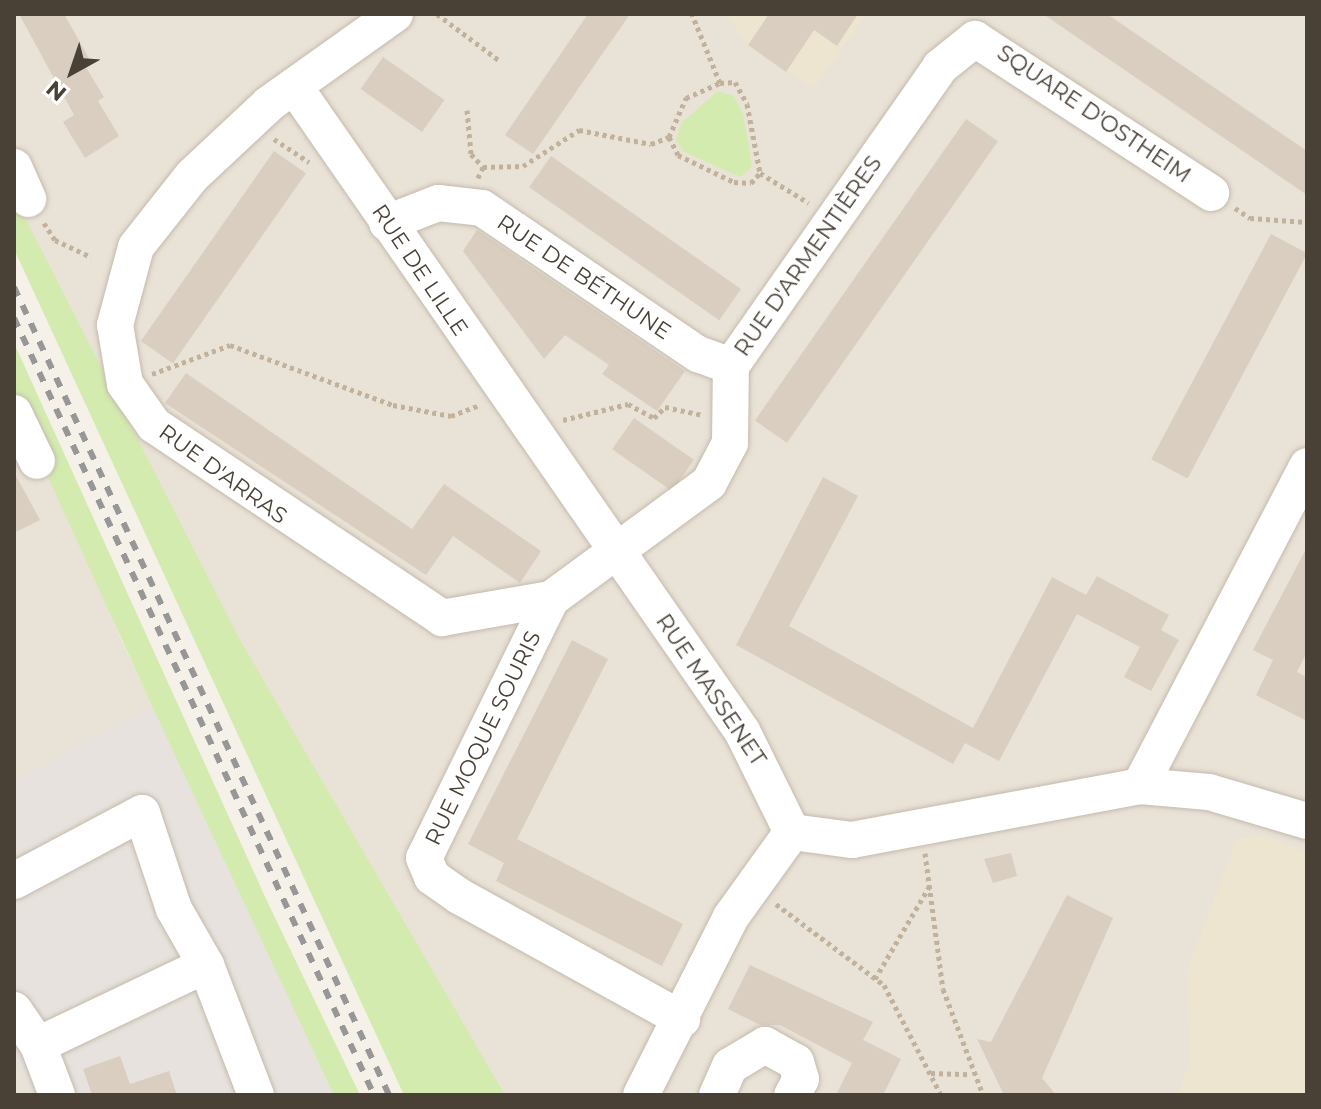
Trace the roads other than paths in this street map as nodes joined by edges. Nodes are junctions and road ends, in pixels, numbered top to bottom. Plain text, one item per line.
1 (395, 14) edge
2 (975, 39) joint
3 (294, 86) junction
4 (14, 167) edge
5 (1211, 193) road end
6 (28, 199) road end
7 (387, 223) junction
8 (731, 366) junction
9 (14, 413) edge
10 (37, 461) dead end
11 (1307, 466) edge
12 (619, 554) junction
13 (551, 599) junction
14 (1140, 786) junction
15 (1307, 821) edge
16 (792, 832) junction
17 (14, 881) edge
18 (206, 965) junction
19 (14, 1010) edge
20 (682, 1019) junction
21 (38, 1045) junction
22 (57, 1095) edge
23 (256, 1095) edge
24 (641, 1095) edge
25 (717, 1095) edge
26 (792, 1095) edge

1 - 3 street
2 - 5 street, SQUARE D'OSTHEIM
2 - 8 street, RUE D'ARMENTIÈRES
3 - 7 street, RUE DE LILLE
3 - 13 street, RUE D'ARRAS
4 - 6 street
7 - 8 street, RUE DE BÉTHUNE
7 - 12 street, RUE DE LILLE
8 - 12 street, RUE D'ARMENTIÈRES
9 - 10 street
11 - 14 street
12 - 13 street, RUE D'ARRAS
12 - 16 street, RUE MASSENET
13 - 20 street, RUE MOQUE SOURIS
14 - 15 street
14 - 16 street
16 - 20 street
17 - 18 street
18 - 21 street
18 - 23 street
19 - 21 street
20 - 24 street
21 - 22 street
25 - 26 street

